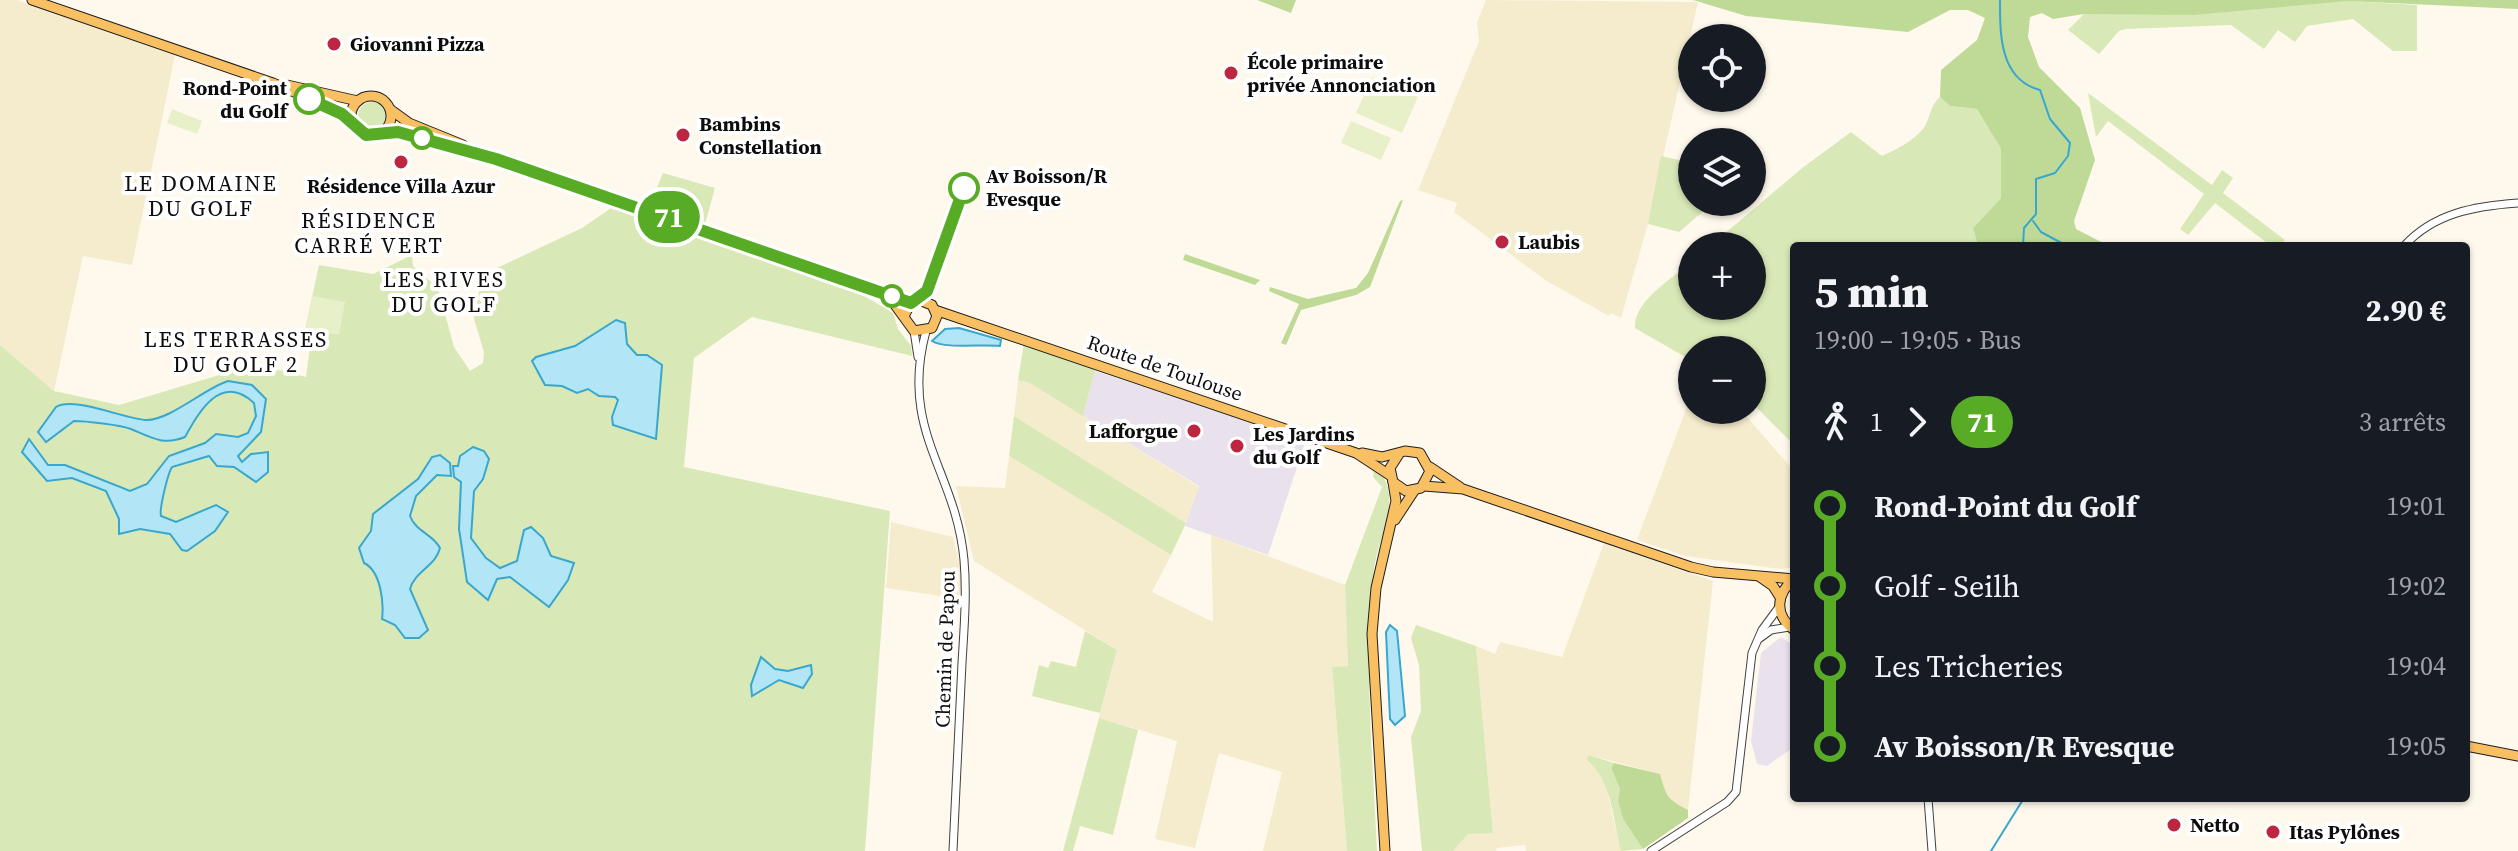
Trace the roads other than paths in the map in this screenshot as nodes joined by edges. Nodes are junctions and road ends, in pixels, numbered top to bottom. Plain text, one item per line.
1 (32, 0) edge
2 (273, 83) junction
3 (358, 101) junction
4 (390, 110) junction
5 (353, 124) junction
6 (383, 132) junction
7 (496, 159) junction
8 (2518, 203) edge
9 (2409, 242) edge
10 (887, 295) junction
11 (911, 303) junction
12 (935, 310) junction
13 (904, 316) junction
14 (963, 319) junction
15 (935, 322) junction
16 (914, 331) junction
17 (926, 331) junction
18 (919, 359) junction
19 (1356, 453) junction
20 (1399, 454) junction
21 (1430, 467) junction
22 (1392, 479) junction
23 (1424, 486) junction
24 (1463, 489) junction
25 (1414, 491) junction
26 (1391, 526) junction
27 (1753, 575) junction
28 (1790, 579) edge
29 (1790, 585) edge
30 (1779, 602) junction
31 (1790, 624) edge
32 (1790, 628) edge
33 (1758, 640) junction
34 (2470, 747) edge
35 (2518, 756) edge
36 (1928, 802) edge
37 (953, 851) edge
38 (1385, 851) edge
39 (1651, 851) edge
40 (1932, 851) edge

1 - 2 main road
2 - 3 main road
2 - 5 main road
3 - 4 main road
3 - 5 main road
4 - 6 main road
4 - 7 main road
5 - 6 main road
6 - 7 main road
7 - 10 main road
8 - 9 street
10 - 11 main road
10 - 13 main road
11 - 12 main road
11 - 13 main road
12 - 14 main road, Route de Toulouse
12 - 15 main road
13 - 16 main road
14 - 15 main road, Route de Toulouse
14 - 19 main road, Route de Toulouse
15 - 17 main road
16 - 17 main road
16 - 18 street, Chemin de Papou
17 - 18 street, Chemin de Papou
18 - 37 street, Chemin de Papou
19 - 20 main road, Route de Toulouse
19 - 22 main road, Route de Toulouse
20 - 21 main road
20 - 22 main road
21 - 23 main road
21 - 24 main road
22 - 25 main road
22 - 26 main road
23 - 24 main road
23 - 25 main road
24 - 27 main road
25 - 26 main road
26 - 38 main road
27 - 28 main road
27 - 30 main road
29 - 30 main road
30 - 31 main road
30 - 33 street
32 - 33 street
33 - 39 street
34 - 35 main road
36 - 40 street

